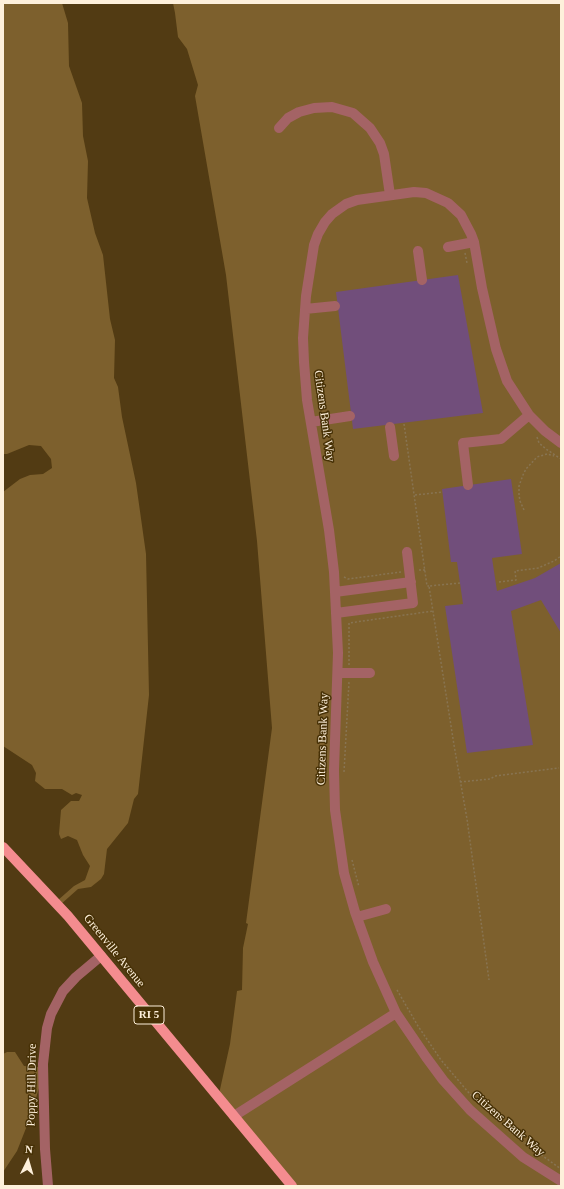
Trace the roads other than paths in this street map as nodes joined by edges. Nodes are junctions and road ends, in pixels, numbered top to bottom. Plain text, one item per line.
1 (279, 128) dead end
2 (390, 195) junction
3 (474, 242) junction
4 (448, 246) dead end
5 (418, 250) dead end
6 (422, 280) dead end
7 (335, 306) dead end
8 (305, 309) junction
9 (529, 415) junction
10 (350, 416) dead end
11 (311, 422) junction
12 (390, 427) dead end
13 (561, 443) edge
14 (394, 456) dead end
15 (468, 485) dead end
16 (407, 552) dead end
17 (411, 582) junction
18 (335, 592) junction
19 (336, 613) junction
20 (338, 672) junction
21 (370, 674) dead end
22 (3, 847) edge
23 (386, 909) dead end
24 (357, 917) junction
25 (101, 956) junction
26 (396, 1013) junction
27 (234, 1116) junction
28 (561, 1181) edge
29 (48, 1186) edge
30 (292, 1186) edge

1 - 2 street
2 - 3 street, Citizens Bank Way
2 - 8 street, Citizens Bank Way
3 - 4 street
3 - 9 street, Citizens Bank Way
5 - 6 street
7 - 8 street
8 - 11 street, Citizens Bank Way
9 - 13 street, Citizens Bank Way
9 - 15 street
10 - 11 street
11 - 18 street, Citizens Bank Way
12 - 14 street
16 - 17 street
17 - 18 street
17 - 19 street
18 - 19 street, Citizens Bank Way
19 - 20 street, Citizens Bank Way
20 - 21 street
20 - 24 street, Citizens Bank Way
22 - 25 main road, Greenville Avenue / RI 5
23 - 24 street
24 - 26 street, Citizens Bank Way
25 - 27 main road, Greenville Avenue / RI 5
25 - 29 street, Poppy Hill Drive
26 - 27 street
26 - 28 street, Citizens Bank Way
27 - 30 main road, Greenville Avenue / RI 5

